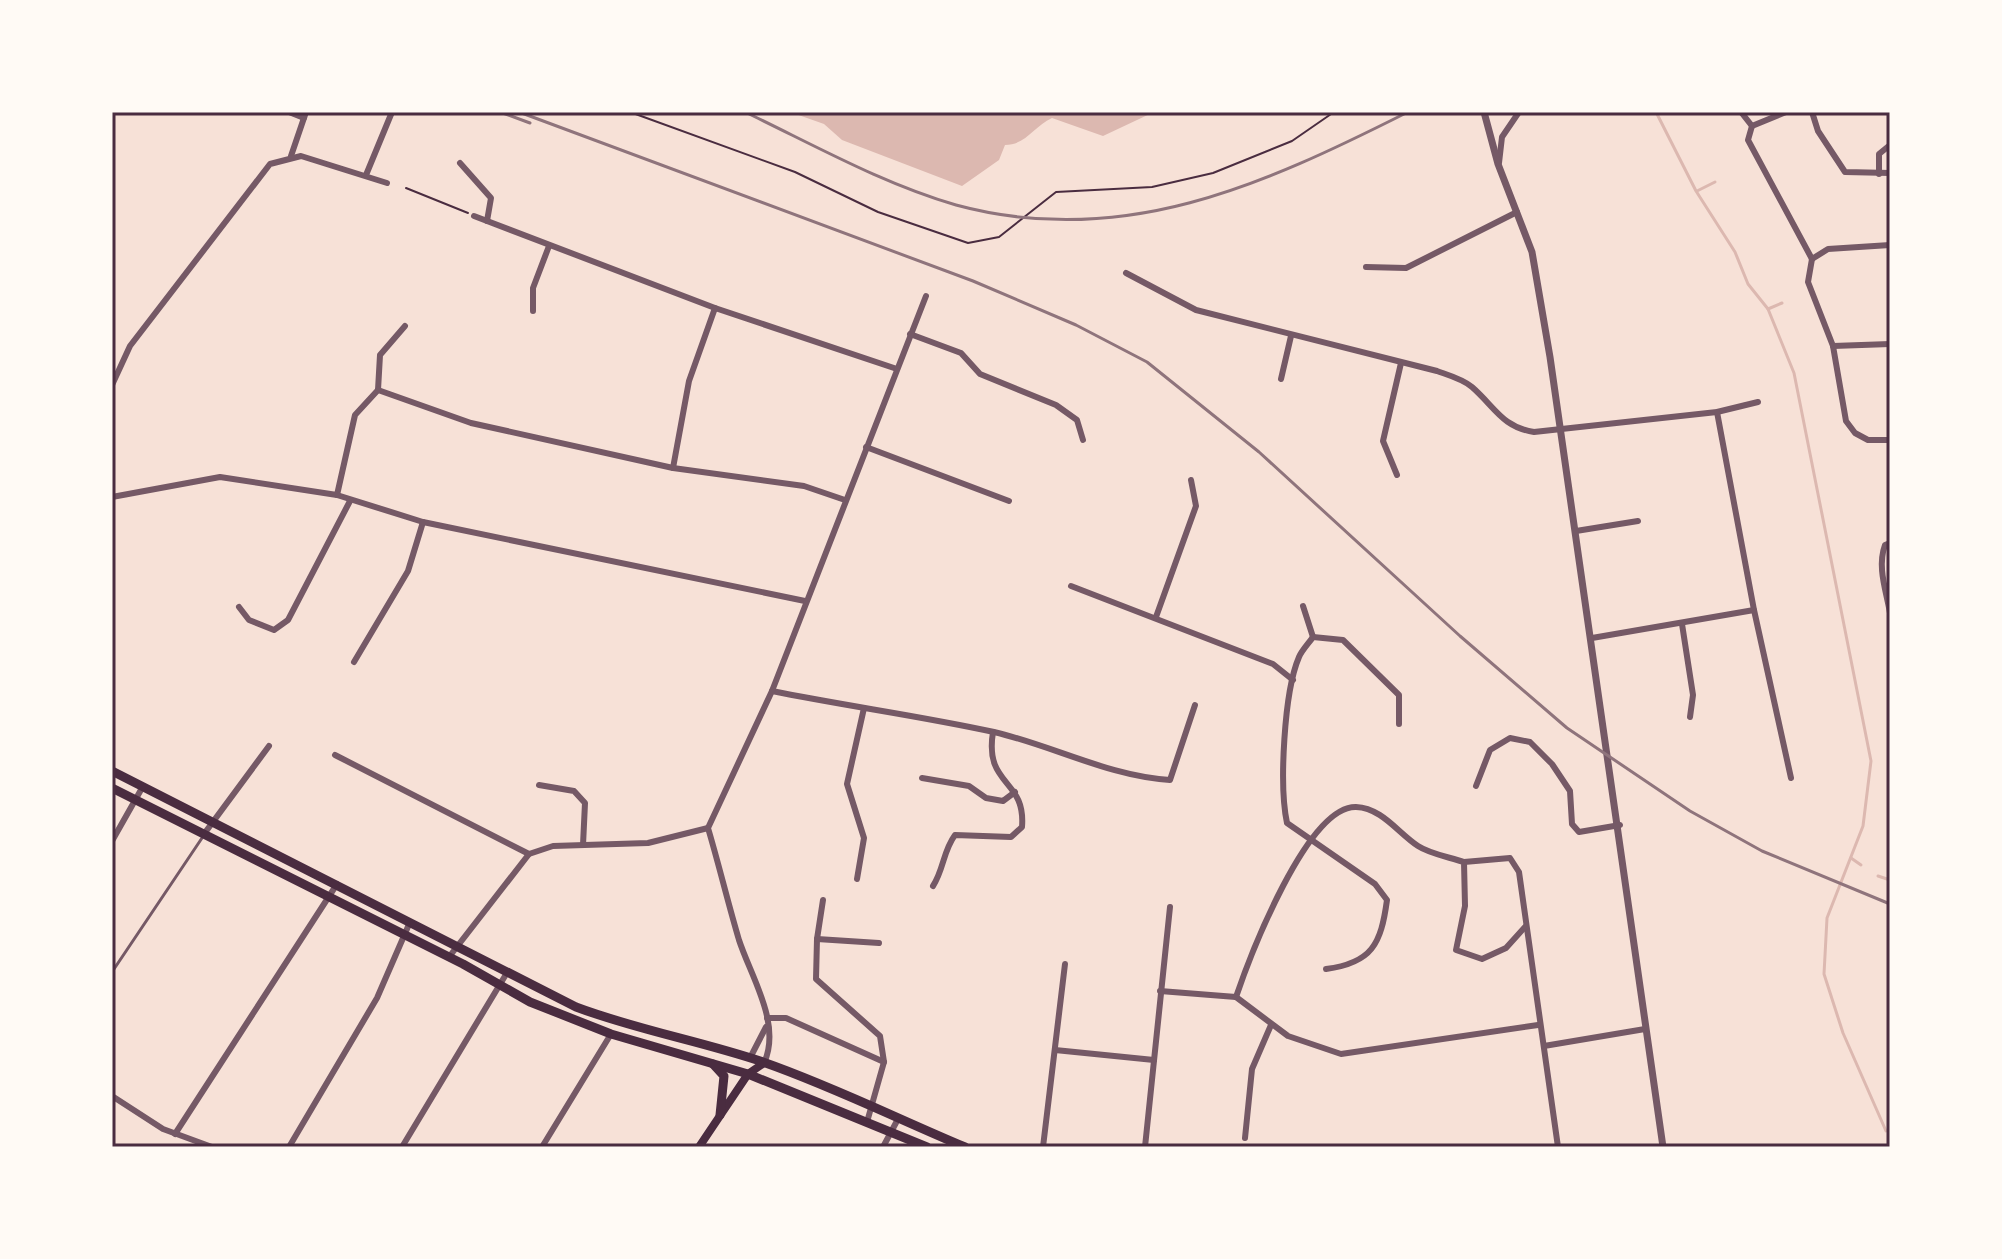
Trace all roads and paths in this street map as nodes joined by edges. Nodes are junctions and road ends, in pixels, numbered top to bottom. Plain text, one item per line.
1 (289, 112) edge
2 (392, 112) edge
3 (630, 112) edge
4 (1334, 112) edge
5 (1484, 112) edge
6 (1519, 112) edge
7 (1741, 112) edge
8 (1786, 112) edge
9 (1812, 112) edge
10 (305, 115) edge
11 (1752, 126) junction
12 (1890, 145) edge
13 (291, 156) junction
14 (460, 163) dead end
15 (1498, 164) junction
16 (1890, 173) edge
17 (1879, 174) junction
18 (366, 175) junction
19 (387, 183) dead end
20 (406, 188) dead end
21 (1517, 212) junction
22 (474, 216) joint
23 (487, 221) junction
24 (1890, 245) edge
25 (549, 246) junction
26 (1812, 259) junction
27 (1366, 267) dead end
28 (1126, 273) dead end
29 (926, 296) dead end
30 (715, 308) junction
31 (533, 311) dead end
32 (405, 326) dead end
33 (910, 334) junction
34 (1291, 336) junction
35 (1890, 344) edge
36 (1833, 346) junction
37 (1401, 363) junction
38 (897, 369) junction
39 (1281, 379) dead end
40 (112, 385) edge
41 (378, 390) junction
42 (1758, 402) dead end
43 (1717, 412) junction
44 (1562, 427) junction
45 (1083, 440) dead end
46 (1890, 440) edge
47 (866, 447) junction
48 (673, 468) junction
49 (1397, 475) dead end
50 (1191, 480) dead end
51 (337, 495) junction
52 (112, 497) edge
53 (845, 500) junction
54 (350, 501) junction
55 (1009, 501) dead end
56 (1638, 521) dead end
57 (423, 522) junction
58 (1576, 531) junction
59 (1890, 543) edge
60 (1071, 586) dead end
61 (805, 601) junction
62 (1303, 606) dead end
63 (239, 607) dead end
64 (1754, 610) junction
65 (1890, 613) edge
66 (1156, 617) junction
67 (1682, 624) junction
68 (1313, 637) junction
69 (1592, 638) junction
70 (354, 662) dead end
71 (1293, 680) junction
72 (772, 691) junction
73 (1195, 705) dead end
74 (864, 708) junction
75 (1690, 717) dead end
76 (1399, 724) dead end
77 (993, 732) junction
78 (269, 746) dead end
79 (335, 755) dead end
80 (112, 771) edge
81 (922, 778) dead end
82 (1791, 778) dead end
83 (539, 785) dead end
84 (1476, 786) dead end
85 (112, 788) edge
86 (142, 788) junction
87 (1015, 792) junction
88 (135, 801) junction
89 (212, 823) junction
90 (1620, 825) junction
91 (708, 828) junction
92 (204, 834) junction
93 (112, 841) edge
94 (1309, 841) junction
95 (583, 845) junction
96 (529, 854) junction
97 (1464, 862) junction
98 (857, 879) dead end
99 (337, 884) junction
100 (933, 886) dead end
101 (330, 897) junction
102 (823, 900) dead end
103 (1170, 907) dead end
104 (410, 922) junction
105 (1525, 927) junction
106 (404, 934) junction
107 (817, 939) junction
108 (879, 943) dead end
109 (456, 945) junction
110 (449, 957) junction
111 (1065, 964) dead end
112 (1326, 969) dead end
113 (508, 971) junction
114 (112, 972) edge
115 (500, 984) junction
116 (1160, 991) junction
117 (1236, 997) junction
118 (767, 1018) junction
119 (1271, 1025) junction
120 (1538, 1025) junction
121 (766, 1027) junction
122 (1645, 1029) junction
123 (611, 1034) junction
124 (1544, 1046) junction
125 (1055, 1050) junction
126 (750, 1058) junction
127 (707, 1060) junction
128 (1154, 1060) junction
129 (884, 1062) junction
130 (764, 1063) junction
131 (748, 1074) junction
132 (112, 1096) edge
133 (872, 1107) junction
134 (720, 1115) junction
135 (898, 1119) junction
136 (867, 1122) junction
137 (891, 1132) junction
138 (175, 1134) junction
139 (1245, 1138) dead end
140 (212, 1147) edge
141 (289, 1147) edge
142 (402, 1147) edge
143 (542, 1147) edge
144 (699, 1147) edge
145 (883, 1147) edge
146 (927, 1147) edge
147 (965, 1147) edge
148 (1043, 1147) edge
149 (1145, 1147) edge
150 (1558, 1147) edge
151 (1663, 1147) edge

1 - 10 street
2 - 18 street
3 - 4 path
5 - 15 street
6 - 15 street
7 - 11 street
8 - 11 street
9 - 17 street
10 - 13 street
11 - 26 street
12 - 17 street
13 - 18 street
13 - 40 street
14 - 23 street
15 - 21 street
16 - 17 street
18 - 19 street
20 - 22 path
21 - 27 street
21 - 44 street
22 - 23 street
23 - 25 street
24 - 26 street
25 - 30 street
25 - 31 street
26 - 36 street
28 - 34 street
29 - 33 street
30 - 38 street
30 - 48 street
32 - 41 street
33 - 38 street
33 - 45 street
34 - 37 street
34 - 39 street
35 - 36 street
36 - 46 street
37 - 44 street
37 - 49 street
38 - 47 street
41 - 48 street
41 - 51 street
42 - 43 street
43 - 44 street
43 - 64 street
44 - 58 street
47 - 53 street
47 - 55 street
48 - 53 street
50 - 66 street
51 - 52 street
51 - 54 street
53 - 61 street
54 - 57 street
54 - 63 street
56 - 58 street
57 - 61 street
57 - 70 street
58 - 69 street
59 - 65 street
60 - 66 street
61 - 72 street
62 - 68 street
64 - 67 street
64 - 82 street
66 - 71 street
67 - 69 street
67 - 75 street
68 - 71 street
68 - 76 street
69 - 90 street
71 - 94 street
72 - 74 street
72 - 91 street
73 - 77 street
74 - 77 street
74 - 98 street
77 - 87 street
78 - 89 street
79 - 96 street
80 - 86 main road
81 - 87 street
83 - 95 street
84 - 90 street
85 - 88 main road
86 - 88 street
86 - 89 main road
87 - 100 street
88 - 92 main road
88 - 93 street
89 - 92 street
89 - 99 main road
90 - 122 street
91 - 95 street
91 - 118 street
92 - 101 main road
92 - 114 lane
94 - 97 street
94 - 112 street
94 - 117 street
95 - 96 street
96 - 109 street
97 - 105 street
97 - 105 street
99 - 101 street
99 - 104 main road
101 - 106 main road
101 - 138 street
102 - 107 street
103 - 116 street
104 - 106 street
104 - 109 main road
105 - 120 street
106 - 110 main road
106 - 141 street
107 - 108 street
107 - 129 street
109 - 110 street
109 - 113 main road
110 - 115 main road
111 - 125 street
113 - 115 street
113 - 126 main road
115 - 123 main road
115 - 142 street
116 - 117 street
116 - 128 street
117 - 119 street
118 - 121 street
118 - 129 street
119 - 120 street
119 - 139 street
120 - 124 street
121 - 126 street
121 - 130 street
122 - 124 street
122 - 151 street
123 - 127 main road
123 - 143 street
124 - 150 street
125 - 128 street
125 - 148 street
126 - 130 main road
126 - 131 main road
127 - 131 main road
127 - 134 main road
128 - 149 street
129 - 133 street
130 - 131 main road
130 - 133 main road
131 - 134 main road
131 - 136 main road
132 - 138 street
133 - 135 main road
133 - 136 street
134 - 144 main road
135 - 137 street
135 - 147 main road
136 - 137 main road
137 - 145 street
137 - 146 main road
138 - 140 street

